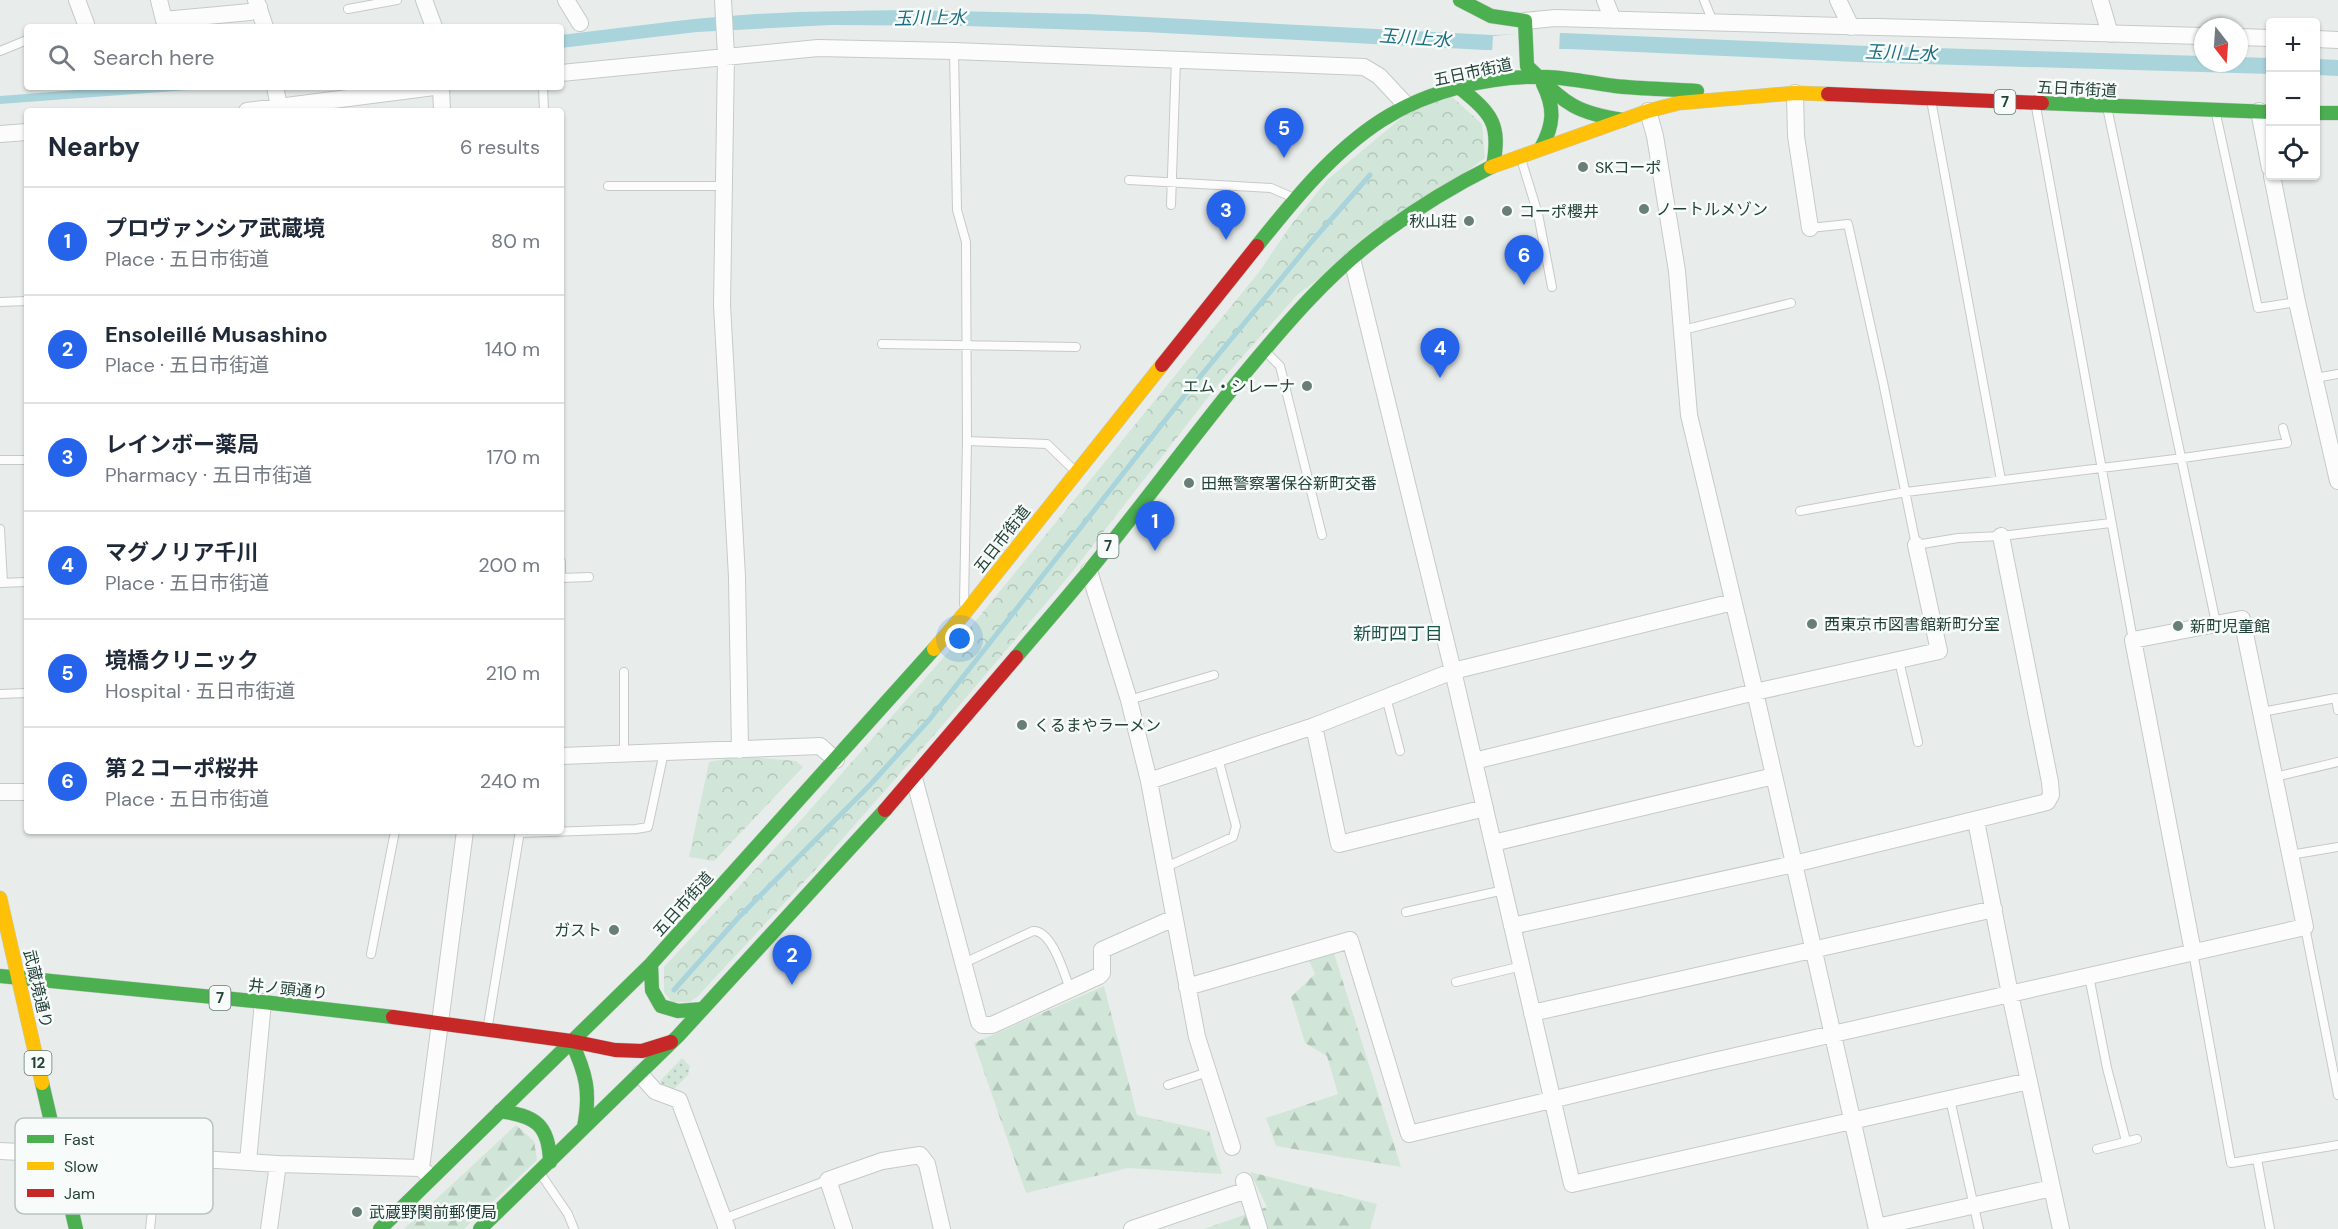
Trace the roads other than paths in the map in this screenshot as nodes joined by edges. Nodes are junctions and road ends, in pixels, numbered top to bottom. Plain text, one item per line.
1 (77, 0) edge
2 (159, 0) edge
3 (397, 0) edge
4 (424, 0) edge
5 (566, 0) edge
6 (1460, 0) edge
7 (1605, 0) edge
8 (1704, 0) edge
9 (1838, 0) edge
10 (2100, 0) edge
11 (257, 3) edge
12 (724, 7) edge
13 (348, 9) dead end
14 (1613, 20) junction
15 (1713, 22) junction
16 (580, 23) dead end
17 (86, 24) dead end
18 (264, 24) edge
19 (433, 24) edge
20 (1525, 26) junction
21 (1851, 27) junction
22 (2110, 34) junction
23 (2194, 36) edge
24 (2248, 37) edge
25 (2266, 38) edge
26 (2320, 39) edge
27 (2338, 40) edge
28 (24, 41) edge
29 (726, 48) junction
30 (0, 51) edge
31 (954, 51) junction
32 (1176, 58) junction
33 (564, 72) edge
34 (1539, 77) junction
35 (1460, 88) junction
36 (276, 90) edge
37 (419, 90) edge
38 (441, 90) edge
39 (543, 90) edge
40 (1795, 93) junction
41 (1739, 96) junction
42 (1931, 100) junction
43 (2036, 103) junction
44 (343, 105) edge
45 (279, 106) junction
46 (1407, 106) junction
47 (2107, 107) junction
48 (269, 108) edge
49 (442, 108) edge
50 (544, 108) edge
51 (2216, 110) junction
52 (1648, 111) junction
53 (2265, 111) edge
54 (2320, 113) edge
55 (2338, 113) edge
56 (1623, 120) junction
57 (2267, 126) edge
58 (24, 132) edge
59 (0, 134) edge
60 (1541, 148) junction
61 (1520, 155) junction
62 (1493, 166) junction
63 (1129, 180) dead end
64 (2273, 180) edge
65 (1172, 182) junction
66 (608, 186) dead end
67 (723, 186) junction
68 (1296, 199) junction
69 (1171, 205) dead end
70 (1810, 228) joint
71 (1352, 259) junction
72 (1552, 287) dead end
73 (24, 301) edge
74 (0, 302) edge
75 (2297, 302) junction
76 (1791, 303) dead end
77 (1683, 330) junction
78 (882, 344) dead end
79 (967, 345) junction
80 (1076, 347) dead end
81 (1264, 350) junction
82 (2338, 374) edge
83 (2315, 378) junction
84 (2283, 428) dead end
85 (967, 441) junction
86 (2183, 458) junction
87 (0, 460) edge
88 (24, 460) edge
89 (2100, 468) junction
90 (1076, 471) junction
91 (2001, 480) junction
92 (2338, 481) edge
93 (1906, 492) junction
94 (1800, 511) dead end
95 (2111, 523) junction
96 (0, 529) edge
97 (1322, 535) dead end
98 (2001, 536) junction
99 (1916, 545) junction
100 (1089, 571) junction
101 (590, 577) dead end
102 (564, 579) edge
103 (24, 582) edge
104 (2, 583) edge
105 (1733, 602) junction
106 (964, 614) junction
107 (2216, 623) junction
108 (2133, 640) junction
109 (1899, 661) junction
110 (1453, 671) junction
111 (624, 672) dead end
112 (1214, 675) dead end
113 (1755, 692) junction
114 (24, 693) edge
115 (0, 694) edge
116 (1386, 697) junction
117 (1129, 700) junction
118 (2338, 710) edge
119 (2262, 712) junction
120 (1314, 726) junction
121 (1918, 742) dead end
122 (740, 750) junction
123 (1400, 751) dead end
124 (664, 752) junction
125 (624, 754) junction
126 (564, 756) edge
127 (1218, 758) junction
128 (836, 760) junction
129 (1474, 761) junction
130 (2338, 762) edge
131 (1774, 776) junction
132 (2276, 777) junction
133 (914, 778) junction
134 (1149, 781) junction
135 (0, 792) edge
136 (24, 792) edge
137 (1485, 808) junction
138 (1976, 821) junction
139 (564, 831) edge
140 (394, 834) edge
141 (465, 834) edge
142 (520, 834) edge
143 (1493, 843) junction
144 (2338, 847) edge
145 (2290, 855) junction
146 (1794, 864) junction
147 (1166, 867) junction
148 (1504, 890) junction
149 (0, 898) edge
150 (1994, 909) junction
151 (1406, 912) dead end
152 (1174, 918) junction
153 (1512, 926) junction
154 (2305, 927) junction
155 (1813, 949) junction
156 (2193, 952) junction
157 (371, 954) dead end
158 (964, 963) junction
159 (651, 964) junction
160 (1522, 966) junction
161 (0, 976) edge
162 (2089, 976) junction
163 (19, 978) junction
164 (1456, 981) dead end
165 (1187, 987) junction
166 (1070, 989) junction
167 (2010, 994) junction
168 (263, 1002) junction
169 (704, 1009) junction
170 (1532, 1013) junction
171 (439, 1023) junction
172 (487, 1029) junction
173 (1832, 1035) junction
174 (571, 1041) junction
175 (672, 1042) junction
176 (1208, 1072) junction
177 (640, 1074) junction
178 (2029, 1081) junction
179 (1168, 1085) dead end
180 (2338, 1095) edge
181 (1552, 1099) junction
182 (1950, 1099) junction
183 (500, 1111) junction
184 (50, 1118) edge
185 (1852, 1121) junction
186 (584, 1127) junction
187 (2137, 1139) dead end
188 (2126, 1141) junction
189 (2338, 1145) edge
190 (1232, 1147) dead end
191 (2097, 1149) dead end
192 (0, 1151) edge
193 (15, 1151) edge
194 (213, 1159) edge
195 (2257, 1159) junction
196 (248, 1161) junction
197 (550, 1162) junction
198 (278, 1164) junction
199 (539, 1172) junction
200 (426, 1174) junction
201 (828, 1180) junction
202 (2052, 1188) junction
203 (1973, 1205) junction
204 (72, 1214) edge
205 (152, 1214) edge
206 (725, 1224) edge
207 (1877, 1228) edge
208 (76, 1229) edge
209 (150, 1229) edge
210 (269, 1229) edge
211 (380, 1229) edge
212 (480, 1229) edge
213 (574, 1229) edge
214 (844, 1229) edge
215 (942, 1229) edge
216 (1132, 1229) edge
217 (1259, 1229) edge
218 (1979, 1229) edge
219 (2061, 1229) edge
220 (2270, 1229) edge

1 - 17 street
2 - 11 street
3 - 13 lane
4 - 19 street
5 - 16 street
6 - 20 main road
7 - 14 street
8 - 15 lane
9 - 21 street
10 - 22 street
11 - 18 street
12 - 29 street
14 - 15 street
14 - 20 street
15 - 21 street
20 - 34 main road
21 - 22 street
22 - 23 street
24 - 25 street
26 - 27 street
28 - 30 lane
29 - 31 street
29 - 33 street
29 - 67 street
31 - 32 street
31 - 79 lane
32 - 46 street
32 - 65 lane
34 - 35 main road, 五日市街道 / 7
34 - 41 main road, 五日市街道 / 7
34 - 56 main road
34 - 60 main road
35 - 46 main road, 五日市街道 / 7
35 - 62 main road
36 - 45 street
37 - 44 street
38 - 49 street
39 - 50 lane
40 - 41 main road, 五日市街道 / 7
40 - 42 main road, 五日市街道 / 7
40 - 70 street
41 - 52 main road, 五日市街道 / 7
42 - 43 main road, 五日市街道 / 7
42 - 91 lane
43 - 47 main road, 五日市街道 / 7
43 - 89 lane
44 - 45 street
45 - 48 street
46 - 68 main road, 五日市街道 / 7
47 - 51 main road, 五日市街道 / 7
47 - 86 lane
51 - 53 main road, 五日市街道 / 7
51 - 75 lane
52 - 56 main road, 五日市街道 / 7
52 - 77 street
53 - 57 street
54 - 55 main road
56 - 60 main road, 五日市街道 / 7
58 - 59 street
60 - 61 main road, 五日市街道 / 7
61 - 62 main road, 五日市街道 / 7
61 - 72 lane
62 - 71 main road, 五日市街道 / 7
63 - 65 lane
64 - 75 street
65 - 68 lane
65 - 69 lane
66 - 67 lane
67 - 122 street
68 - 90 main road, 五日市街道 / 7
70 - 93 lane
71 - 81 main road, 五日市街道 / 7
71 - 110 street
73 - 74 lane
75 - 83 street
76 - 77 lane
77 - 105 street
78 - 79 lane
79 - 80 lane
79 - 85 lane
81 - 97 lane
81 - 100 main road, 五日市街道 / 7
82 - 83 lane
83 - 92 street
84 - 86 lane
85 - 90 lane
85 - 106 lane
86 - 89 lane
86 - 107 lane
87 - 88 lane
89 - 91 lane
89 - 95 lane
90 - 106 main road, 五日市街道 / 7
91 - 93 lane
93 - 94 lane
93 - 99 lane
95 - 98 lane
95 - 108 lane
96 - 104 lane
98 - 99 lane
98 - 138 street
99 - 109 street
100 - 117 street
100 - 133 main road, 五日市街道 / 7
101 - 102 lane
103 - 104 lane
105 - 110 street
105 - 113 street
106 - 128 main road, 五日市街道 / 7
107 - 108 street
107 - 119 street
108 - 156 street
109 - 113 street
109 - 121 lane
110 - 116 street
110 - 129 street
111 - 125 lane
112 - 117 lane
113 - 129 street
113 - 131 street
114 - 115 lane
116 - 120 street
116 - 123 lane
117 - 134 street
118 - 119 lane
119 - 132 street
120 - 127 street
120 - 137 street
122 - 124 street
122 - 128 street
124 - 125 street
124 - 139 lane
125 - 126 street
127 - 134 street
127 - 147 lane
128 - 159 main road, 五日市街道 / 7
129 - 137 street
130 - 132 lane
131 - 143 street
131 - 146 street
132 - 145 street
133 - 158 street
133 - 169 main road, 五日市街道 / 7
134 - 147 street
135 - 136 street
137 - 143 street
138 - 146 street
138 - 150 street
140 - 157 lane
141 - 171 street
142 - 172 lane
143 - 148 street
144 - 145 lane
145 - 154 street
146 - 153 street
146 - 155 street
147 - 152 street
148 - 151 lane
148 - 153 street
149 - 163 main road, 武蔵境通り / 12
150 - 155 street
150 - 167 street
152 - 165 street
152 - 166 street
153 - 160 street
154 - 156 street
154 - 180 lane
155 - 170 street
155 - 173 street
156 - 162 street
156 - 195 lane
158 - 166 lane
158 - 166 street
159 - 169 main road
159 - 174 main road, 五日市街道 / 7
160 - 164 lane
160 - 170 street
161 - 163 main road, 井ノ頭通り / 7
162 - 167 street
162 - 188 lane
163 - 168 main road, 井ノ頭通り / 7
163 - 184 main road, 武蔵境通り / 12
165 - 176 street
165 - 181 street
167 - 173 street
167 - 178 street
168 - 171 main road, 井ノ頭通り / 7
168 - 196 street
169 - 175 main road, 五日市街道 / 7
170 - 181 street
171 - 172 main road, 井ノ頭通り / 7
171 - 200 street
172 - 174 main road, 井ノ頭通り / 7
173 - 181 street
173 - 185 street
174 - 175 main road, 7
174 - 183 main road, 五日市街道 / 7
174 - 186 main road
175 - 177 main road, 五日市街道 / 7
176 - 179 lane
176 - 190 street
177 - 186 main road, 五日市街道 / 7
177 - 206 street
178 - 182 street
178 - 202 street
181 - 185 street
182 - 185 street
182 - 203 lane
183 - 197 main road
183 - 200 main road, 五日市街道 / 7
185 - 207 street
186 - 197 main road, 五日市街道 / 7
187 - 188 lane
188 - 191 lane
189 - 195 lane
192 - 193 street
194 - 196 street
195 - 220 lane
196 - 198 street
197 - 199 main road, 五日市街道 / 7
198 - 200 street
198 - 210 street
199 - 212 main road, 五日市街道 / 7
199 - 213 lane
200 - 211 main road, 五日市街道 / 7
201 - 206 lane
201 - 214 street
201 - 215 street
202 - 203 street
202 - 219 street
203 - 207 street
203 - 218 lane
204 - 208 main road, 武蔵境通り / 12
205 - 209 lane
216 - 217 street

